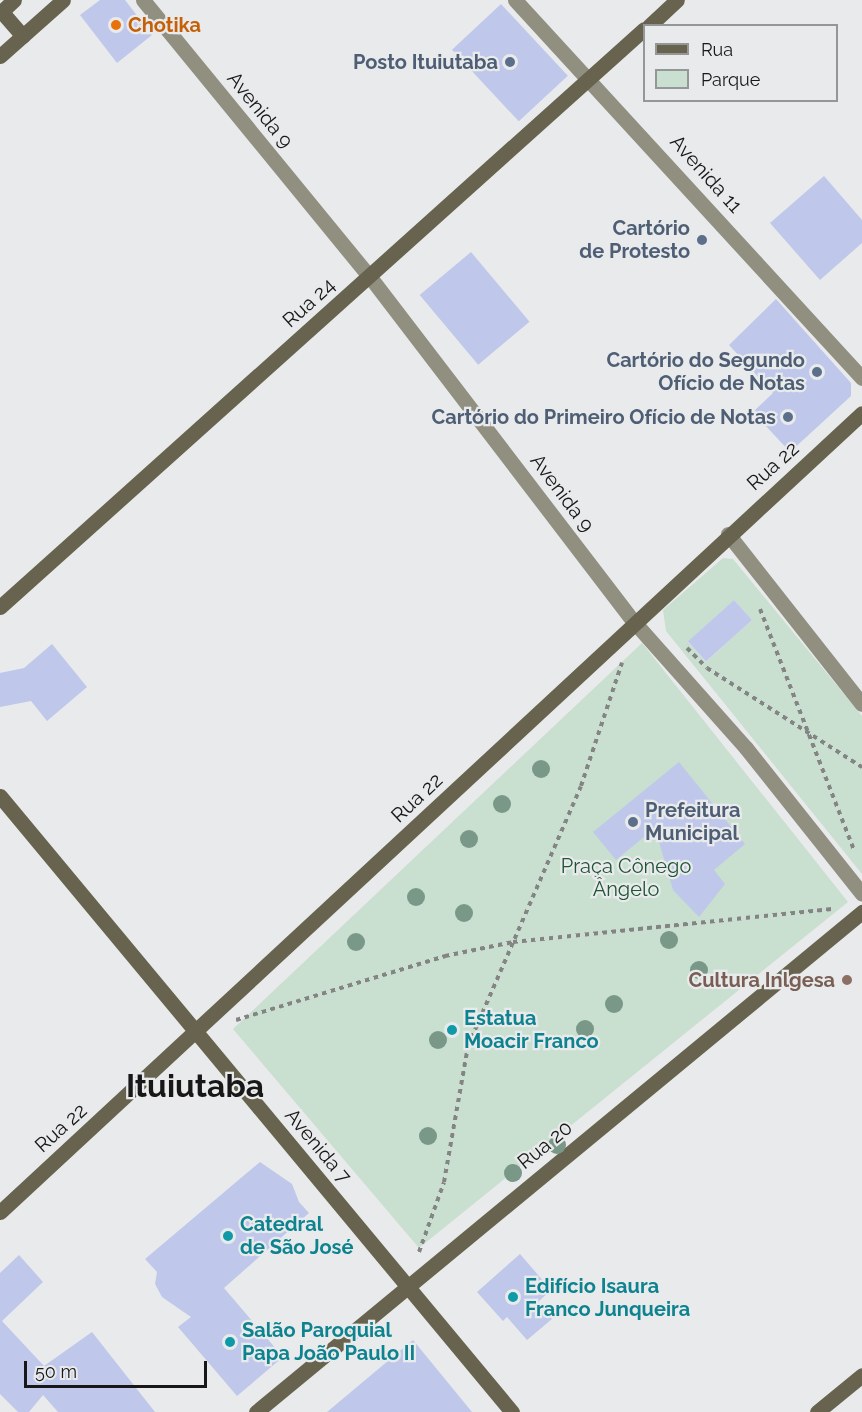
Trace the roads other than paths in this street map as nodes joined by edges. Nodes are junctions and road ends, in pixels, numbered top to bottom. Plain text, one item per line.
1 (14, 0) edge
2 (63, 0) edge
3 (143, 0) edge
4 (515, 0) edge
5 (677, 0) edge
6 (1, 12) edge
7 (651, 24) edge
8 (643, 31) edge
9 (23, 36) junction
10 (0, 56) edge
11 (591, 78) junction
12 (370, 277) junction
13 (862, 378) edge
14 (862, 413) edge
15 (728, 534) junction
16 (0, 607) edge
17 (635, 622) junction
18 (862, 704) edge
19 (0, 796) edge
20 (862, 894) edge
21 (862, 912) edge
22 (195, 1033) junction
23 (0, 1212) edge
24 (407, 1286) junction
25 (862, 1375) edge
26 (256, 1412) edge
27 (512, 1412) edge
28 (817, 1412) edge

1 - 6 street
2 - 9 street
3 - 12 street, Avenida 9
4 - 11 street, Avenida 11
5 - 7 street
6 - 9 street
8 - 11 street, Rua 24
9 - 10 street
11 - 12 street, Rua 24
11 - 13 street, Avenida 11
12 - 16 street, Rua 24
12 - 17 street, Avenida 9
14 - 15 street, Rua 22
15 - 17 street, Rua 22
15 - 18 street
17 - 20 street, Avenida 9
17 - 22 street, Rua 22
19 - 22 street, Avenida 7
21 - 24 street, Rua 20
22 - 23 street, Rua 22
22 - 24 street, Avenida 7
24 - 26 street, Rua 20
24 - 27 street, Avenida 7
25 - 28 street

